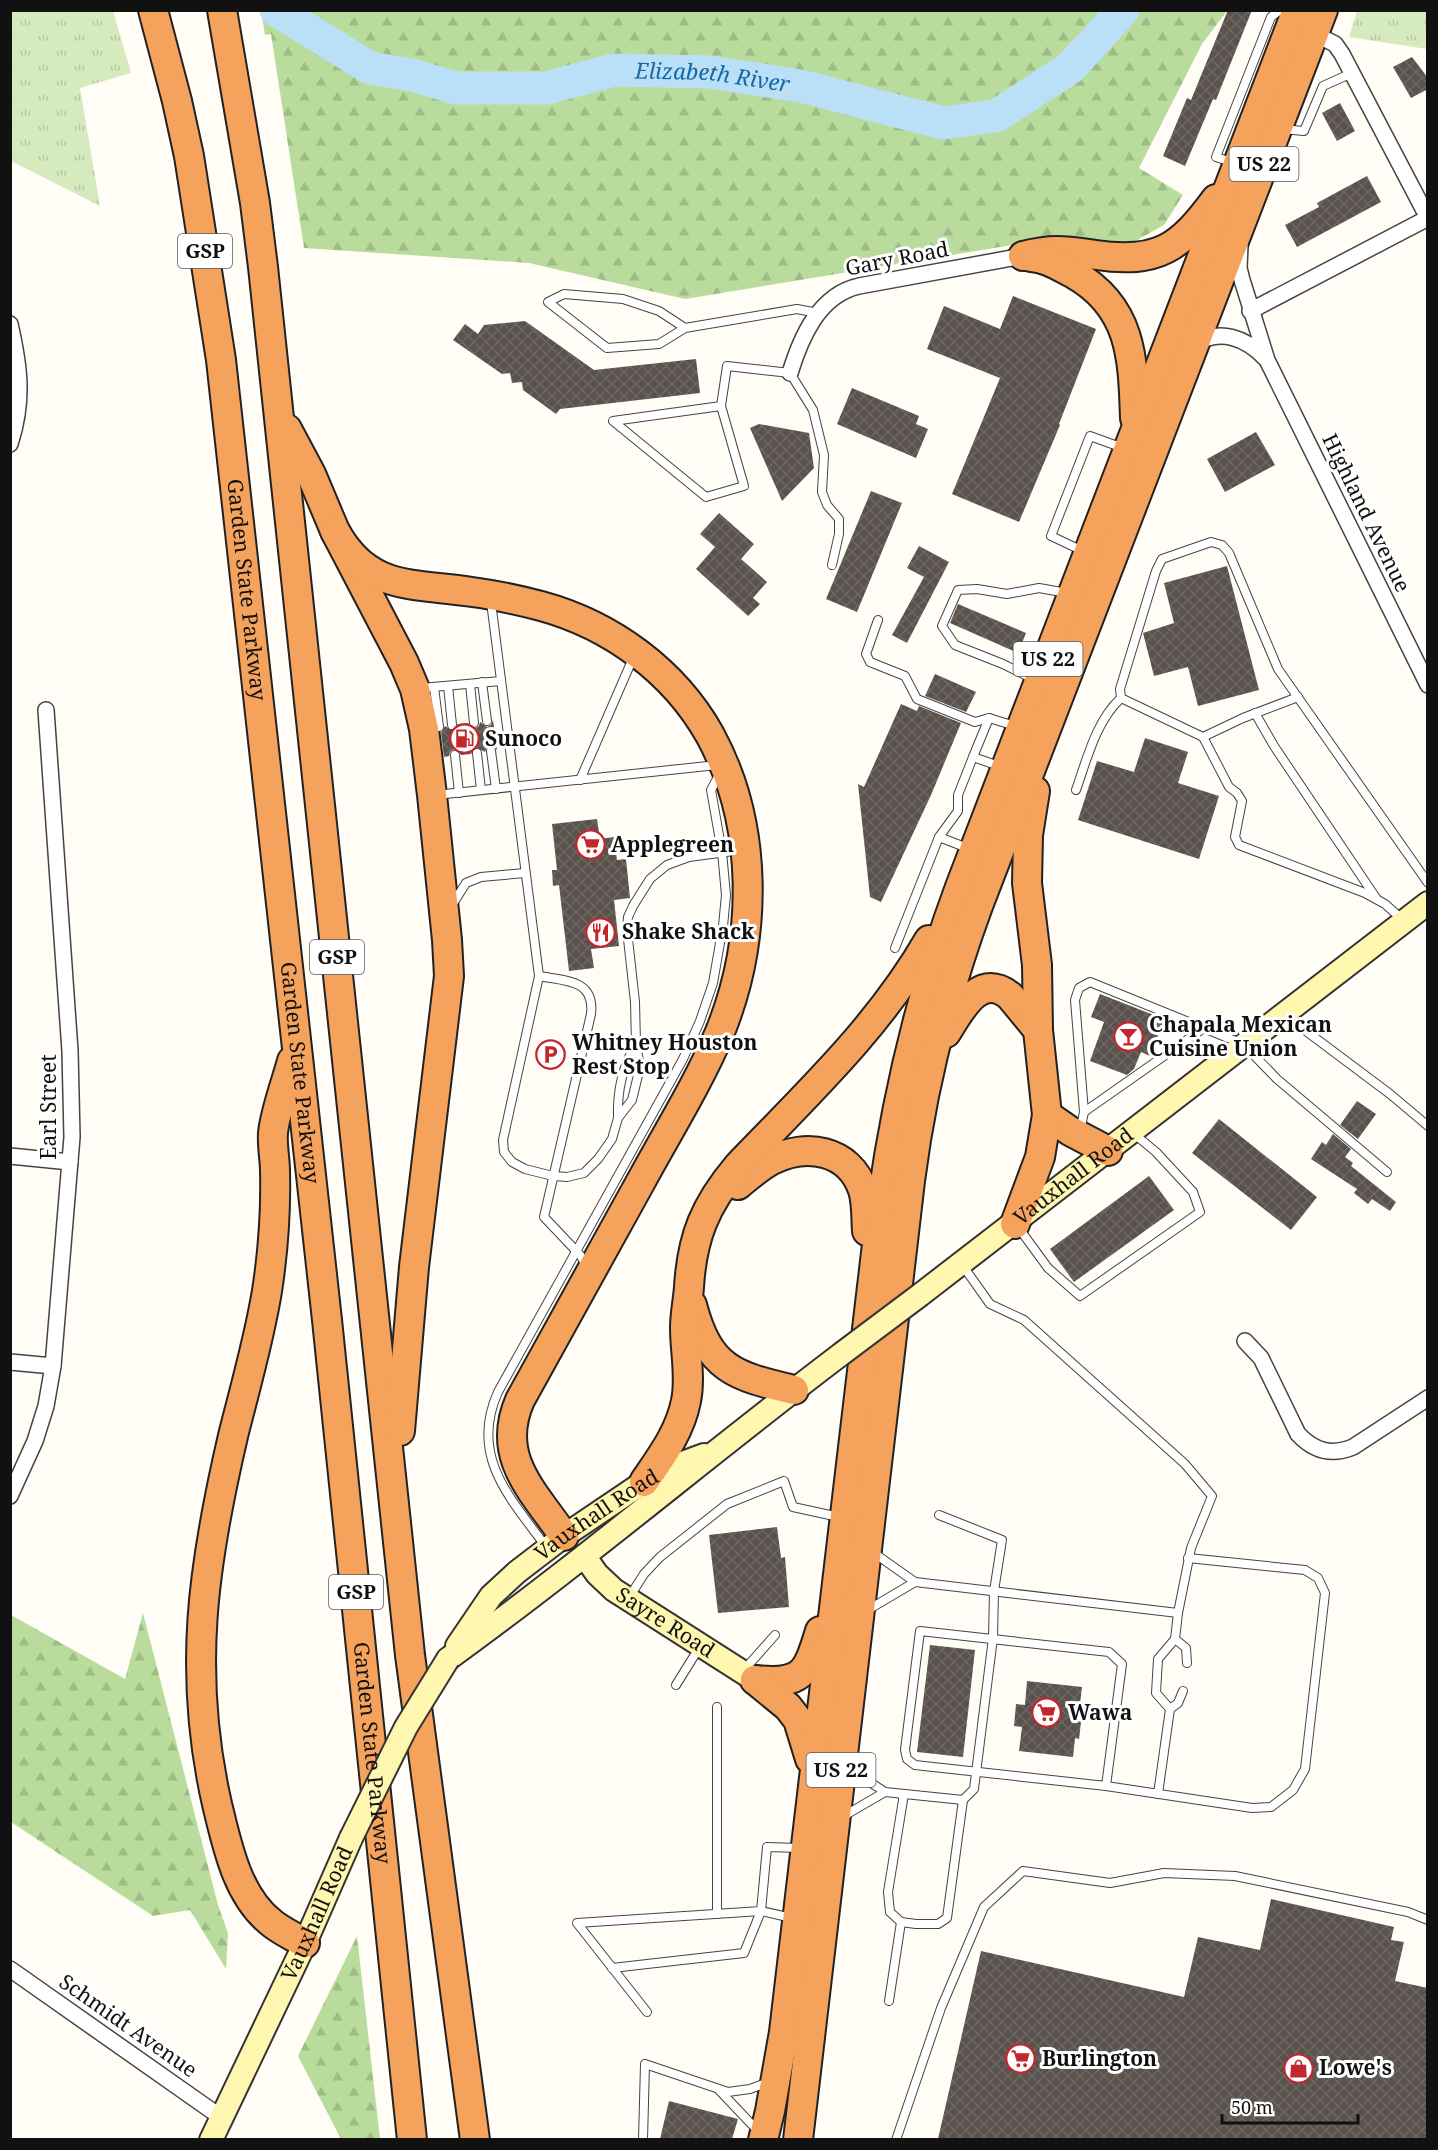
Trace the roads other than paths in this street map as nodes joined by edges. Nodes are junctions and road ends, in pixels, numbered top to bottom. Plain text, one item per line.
1 (153, 10) edge
2 (222, 10) edge
3 (1280, 10) edge
4 (1297, 10) edge
5 (1319, 22) edge
6 (1352, 73) junction
7 (1278, 128) junction
8 (1236, 170) junction
9 (1244, 214) junction
10 (1428, 218) edge
11 (1023, 256) junction
12 (1250, 311) junction
13 (818, 314) junction
14 (10, 324) edge
15 (686, 328) junction
16 (1193, 346) junction
17 (1267, 360) junction
18 (790, 373) junction
19 (721, 406) junction
20 (280, 415) junction
21 (1132, 440) junction
22 (10, 444) edge
23 (335, 531) junction
24 (1089, 554) junction
25 (832, 565) dead end
26 (1073, 594) junction
27 (490, 595) junction
28 (878, 621) dead end
29 (636, 651) junction
30 (501, 681) junction
31 (482, 682) junction
32 (1040, 682) junction
33 (470, 684) junction
34 (1428, 685) edge
35 (448, 686) junction
36 (424, 688) junction
37 (1298, 697) junction
38 (1121, 698) junction
39 (46, 710) dead end
40 (1255, 713) junction
41 (989, 718) junction
42 (487, 721) dead end
43 (474, 723) dead end
44 (452, 725) dead end
45 (439, 727) dead end
46 (1034, 729) junction
47 (1203, 737) junction
48 (491, 751) dead end
49 (477, 753) dead end
50 (455, 755) dead end
51 (973, 757) junction
52 (724, 764) junction
53 (1006, 769) junction
54 (580, 780) junction
55 (514, 787) junction
56 (496, 789) junction
57 (481, 790) junction
58 (1076, 790) dead end
59 (445, 792) junction
60 (939, 837) junction
61 (734, 851) junction
62 (975, 851) junction
63 (525, 873) junction
64 (1428, 883) edge
65 (960, 887) junction
66 (1377, 898) junction
67 (1428, 903) edge
68 (445, 916) junction
69 (1403, 921) junction
70 (895, 948) dead end
71 (539, 976) junction
72 (1282, 1014) junction
73 (1204, 1028) junction
74 (1038, 1030) junction
75 (636, 1044) junction
76 (1243, 1044) junction
77 (296, 1045) junction
78 (932, 1055) junction
79 (1047, 1115) junction
80 (618, 1118) junction
81 (1082, 1124) junction
82 (1428, 1126) edge
83 (1132, 1132) junction
84 (1108, 1151) junction
85 (10, 1156) edge
86 (70, 1162) junction
87 (1387, 1172) dead end
88 (553, 1176) junction
89 (702, 1223) junction
90 (1015, 1224) junction
91 (582, 1264) junction
92 (961, 1264) junction
93 (689, 1288) junction
94 (869, 1308) junction
95 (1245, 1341) dead end
96 (10, 1362) edge
97 (53, 1366) junction
98 (794, 1390) junction
99 (1428, 1398) edge
100 (717, 1450) junction
101 (644, 1482) junction
102 (10, 1496) edge
103 (394, 1499) junction
104 (939, 1515) dead end
105 (844, 1518) junction
106 (556, 1542) junction
107 (868, 1549) junction
108 (585, 1557) junction
109 (1188, 1558) junction
110 (837, 1581) junction
111 (915, 1582) junction
112 (994, 1591) junction
113 (627, 1599) junction
114 (516, 1610) junction
115 (1178, 1613) junction
116 (860, 1615) junction
117 (775, 1635) dead end
118 (993, 1638) junction
119 (1175, 1639) junction
120 (700, 1646) junction
121 (448, 1659) junction
122 (1187, 1663) dead end
123 (748, 1676) junction
124 (676, 1685) dead end
125 (1183, 1691) dead end
126 (717, 1707) dead end
127 (1170, 1710) junction
128 (842, 1764) junction
129 (976, 1771) junction
130 (814, 1773) junction
131 (1106, 1786) junction
132 (885, 1792) junction
133 (904, 1794) junction
134 (1158, 1794) junction
135 (963, 1800) junction
136 (835, 1821) junction
137 (805, 1848) junction
138 (761, 1911) junction
139 (717, 1914) junction
140 (796, 1919) junction
141 (1428, 1920) edge
142 (901, 1922) junction
143 (304, 1943) junction
144 (612, 1968) junction
145 (10, 1969) edge
146 (889, 2001) dead end
147 (647, 2012) dead end
148 (776, 2079) junction
149 (718, 2089) junction
150 (222, 2118) junction
151 (211, 2139) edge
152 (412, 2139) edge
153 (476, 2139) edge
154 (644, 2139) edge
155 (762, 2139) edge
156 (798, 2139) edge
157 (896, 2139) edge

1 - 77 highway, Garden State Parkway / GSP
2 - 20 highway, GSP
3 - 8 lane
4 - 8 highway, US 22
5 - 6 street
5 - 7 highway, US 22
6 - 7 lane
6 - 10 street
7 - 9 highway, US 22
8 - 11 highway
8 - 21 highway, US 22
9 - 12 street, Highland Avenue
9 - 16 highway, US 22
10 - 12 street
11 - 13 street, Gary Road
11 - 21 highway
12 - 17 street, Highland Avenue
13 - 15 lane
13 - 18 street, Gary Road
14 - 22 street
15 - 15 lane
16 - 17 street, Highland Avenue
16 - 46 highway, US 22
17 - 34 street, Highland Avenue
18 - 19 lane
18 - 25 lane
19 - 19 lane
20 - 23 highway
20 - 103 highway, GSP
21 - 24 highway, US 22
21 - 24 lane
23 - 27 highway
23 - 36 highway
24 - 26 highway, US 22
26 - 32 highway, US 22
26 - 32 lane
27 - 29 highway
27 - 30 lane
28 - 41 lane
29 - 52 highway
29 - 54 lane
30 - 31 lane
30 - 55 lane
31 - 33 lane
31 - 42 lane
32 - 46 highway, US 22
33 - 35 lane
33 - 43 lane
35 - 36 lane
35 - 44 lane
36 - 45 lane
36 - 59 highway
37 - 38 lane
37 - 40 lane
37 - 64 lane
38 - 47 lane
38 - 58 lane
39 - 86 street, Earl Street
40 - 47 lane
40 - 66 lane
41 - 46 lane
41 - 51 lane
46 - 53 highway, US 22
46 - 74 highway
46 - 78 highway, US 22
47 - 66 lane
48 - 56 lane
49 - 57 lane
50 - 59 lane
51 - 53 lane
51 - 60 lane
52 - 54 lane
52 - 61 highway
53 - 62 highway, US 22
54 - 55 lane
55 - 56 lane
55 - 63 lane
56 - 57 lane
57 - 59 lane
59 - 68 highway
60 - 62 lane
60 - 70 lane
61 - 75 lane
61 - 91 highway
62 - 65 highway, US 22
63 - 68 lane
63 - 71 lane
65 - 89 highway
65 - 94 highway, US 22
66 - 69 lane
67 - 69 street, Vauxhall Road
68 - 103 highway
69 - 72 street, Vauxhall Road
71 - 88 lane
71 - 88 lane
72 - 76 street, Vauxhall Road
72 - 82 lane
73 - 76 lane
73 - 81 lane
73 - 81 lane
74 - 78 highway
74 - 79 highway
75 - 80 lane
75 - 80 lane
76 - 83 street, Vauxhall Road
76 - 87 lane
77 - 143 highway
77 - 152 highway, Garden State Parkway / GSP
78 - 107 highway, US 22
79 - 81 highway
79 - 90 highway
80 - 88 lane
81 - 84 highway
83 - 84 street, Vauxhall Road
83 - 90 lane
84 - 90 street, Vauxhall Road
85 - 86 street
86 - 97 street, Earl Street
88 - 91 lane
89 - 93 highway
89 - 94 highway
90 - 92 street, Vauxhall Road
91 - 106 highway
92 - 98 street, Vauxhall Road, bridge
92 - 109 lane
93 - 98 highway
93 - 101 highway
94 - 105 highway, US 22
95 - 99 street
96 - 97 street
97 - 102 street, Earl Street
98 - 100 street, Vauxhall Road
100 - 101 street, Vauxhall Road
100 - 108 street, Vauxhall Road
101 - 106 street, Vauxhall Road
103 - 153 highway, GSP
104 - 112 lane
105 - 110 highway, US 22
105 - 113 lane
106 - 114 street
106 - 121 street, Vauxhall Road
107 - 111 lane
107 - 116 highway, US 22
108 - 113 street, Sayre Road
108 - 114 street, Vauxhall Road
109 - 115 lane
109 - 134 lane
110 - 123 highway
110 - 130 highway, US 22
111 - 112 lane
111 - 116 lane
112 - 115 lane
112 - 118 lane
113 - 120 street, Sayre Road
114 - 121 street, Vauxhall Road
115 - 119 lane
116 - 128 highway, US 22
117 - 123 lane
118 - 129 lane
118 - 129 lane
118 - 131 lane
119 - 122 lane
119 - 127 lane
120 - 123 street, Sayre Road
120 - 124 lane
121 - 143 street, Vauxhall Road, bridge
123 - 130 highway
125 - 127 lane
126 - 139 lane
127 - 134 lane
128 - 132 lane
128 - 136 highway, US 22
129 - 131 lane
129 - 135 lane
130 - 137 highway, US 22
131 - 134 lane
132 - 133 lane
132 - 136 lane
133 - 135 lane
133 - 142 lane
135 - 142 lane
136 - 156 highway, US 22
137 - 138 lane
137 - 140 highway, US 22
138 - 139 lane
138 - 140 lane
138 - 144 lane
139 - 144 lane
140 - 148 highway, US 22
141 - 157 lane
142 - 146 lane
143 - 150 street, Vauxhall Road
144 - 147 lane
145 - 150 street, Schmidt Avenue
148 - 149 lane
148 - 155 highway, US 22
149 - 154 lane
149 - 155 lane
150 - 151 street, Vauxhall Road

